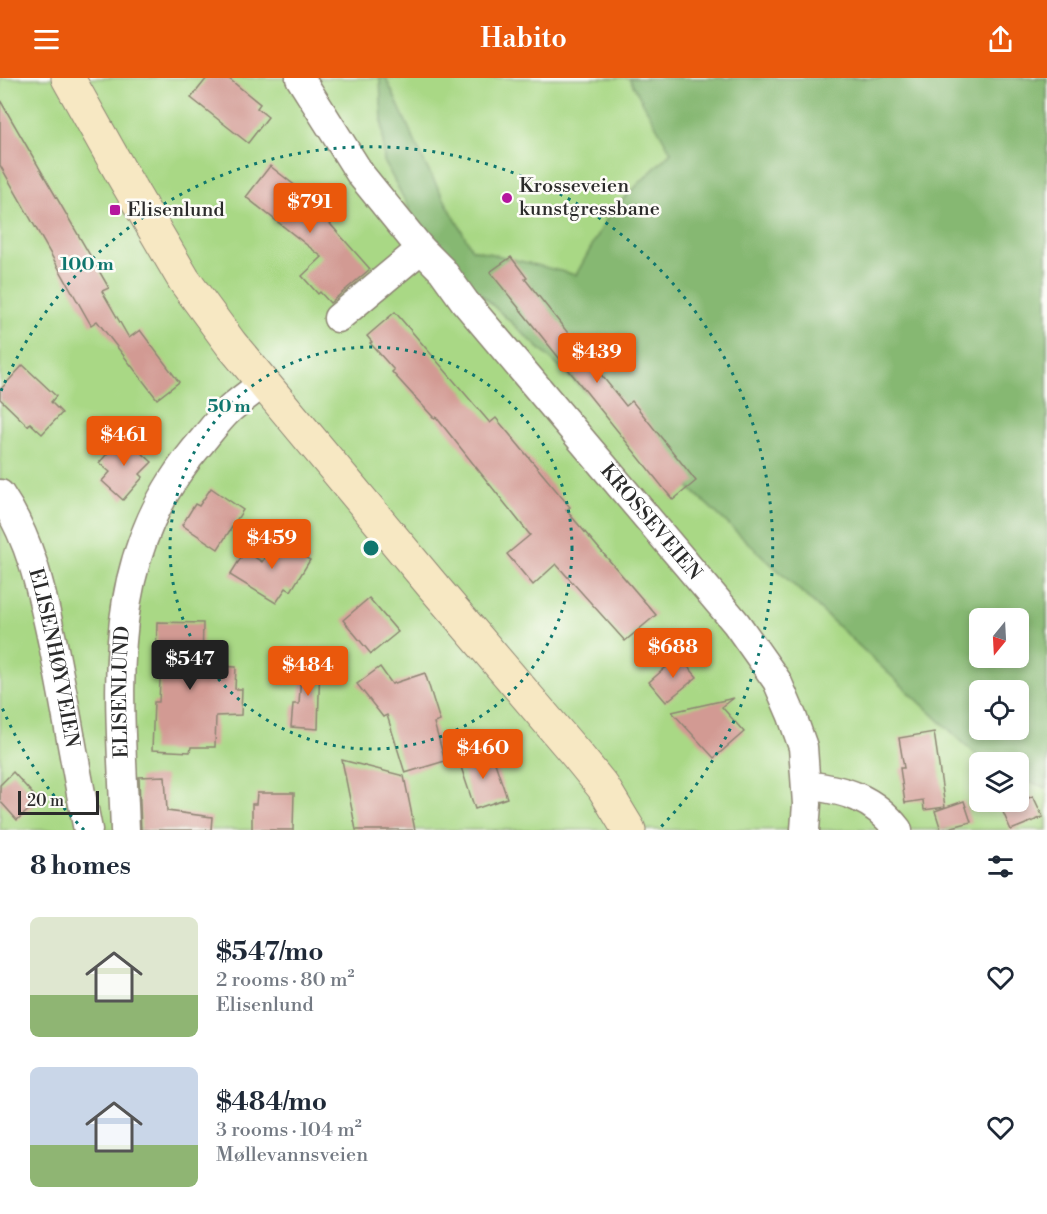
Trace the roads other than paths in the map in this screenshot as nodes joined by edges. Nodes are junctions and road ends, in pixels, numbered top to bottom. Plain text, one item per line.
1 (68, 78) edge
2 (300, 78) edge
3 (421, 249) junction
4 (338, 318) dead end
5 (262, 383) junction
6 (0, 494) edge
7 (806, 785) junction
8 (88, 830) edge
9 (125, 830) edge
10 (629, 830) edge
11 (805, 830) edge
12 (898, 830) edge

1 - 5 main road
2 - 3 street, KROSSEVEIEN
3 - 4 street
3 - 7 street, KROSSEVEIEN
5 - 9 street, ELISENLUND
5 - 10 main road
6 - 8 street, ELISENHØYVEIEN
7 - 11 street, KROSSEVEIEN
7 - 12 street

